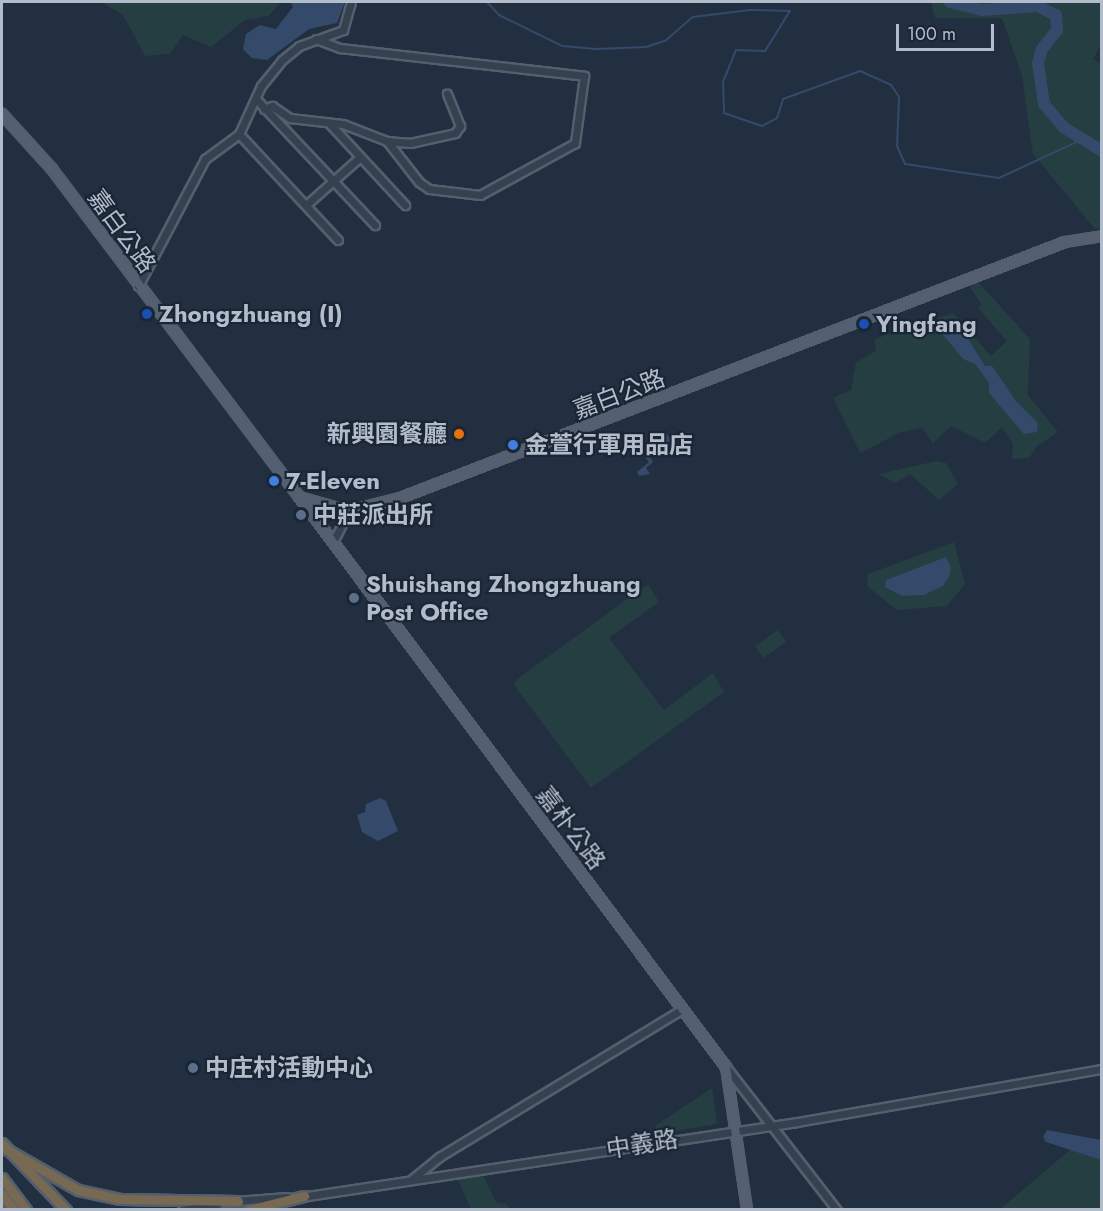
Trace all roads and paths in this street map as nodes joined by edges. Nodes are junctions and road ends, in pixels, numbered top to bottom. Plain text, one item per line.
1 (351, 2) edge
2 (316, 39) junction
3 (447, 94) dead end
4 (257, 100) junction
5 (264, 109) junction
6 (2, 114) edge
7 (329, 123) junction
8 (239, 134) junction
9 (387, 141) junction
10 (359, 158) junction
11 (334, 181) junction
12 (405, 205) dead end
13 (306, 206) junction
14 (375, 225) dead end
15 (1101, 236) edge
16 (338, 240) dead end
17 (138, 286) junction
18 (299, 497) junction
19 (349, 511) junction
20 (333, 542) junction
21 (681, 1010) junction
22 (726, 1067) junction
23 (1101, 1069) edge
24 (770, 1126) junction
25 (736, 1130) junction
26 (4, 1146) edge
27 (2, 1178) edge
28 (411, 1180) junction
29 (2, 1194) edge
30 (304, 1196) junction
31 (238, 1201) junction
32 (14, 1209) edge
33 (26, 1209) edge
34 (66, 1209) edge
35 (182, 1209) edge
36 (248, 1209) edge
37 (747, 1209) edge
38 (837, 1209) edge

1 - 2 street
2 - 4 street
2 - 9 street
3 - 9 street
4 - 5 street
4 - 8 street
5 - 7 street
5 - 11 street
6 - 17 main road, 嘉白公路
7 - 9 street
7 - 10 street
8 - 13 street
8 - 17 street
10 - 11 street
10 - 12 street
11 - 13 street
11 - 14 street
13 - 16 street
15 - 19 main road, 嘉白公路
17 - 18 main road, 嘉白公路
18 - 19 main road, 嘉白公路
18 - 20 main road, 嘉朴公路
19 - 20 street
20 - 21 main road, 嘉朴公路
21 - 22 main road, 嘉朴公路
21 - 28 street
22 - 24 street
22 - 25 main road, 嘉朴公路
23 - 24 street, 中義路
24 - 25 street, 中義路
24 - 38 street
25 - 28 street, 中義路
25 - 37 main road, 嘉朴公路
26 - 31 highway
26 - 34 highway
27 - 33 highway
28 - 30 street, 中義路
29 - 32 highway
30 - 31 street, 中義路
30 - 36 highway
31 - 35 street, 中義路

